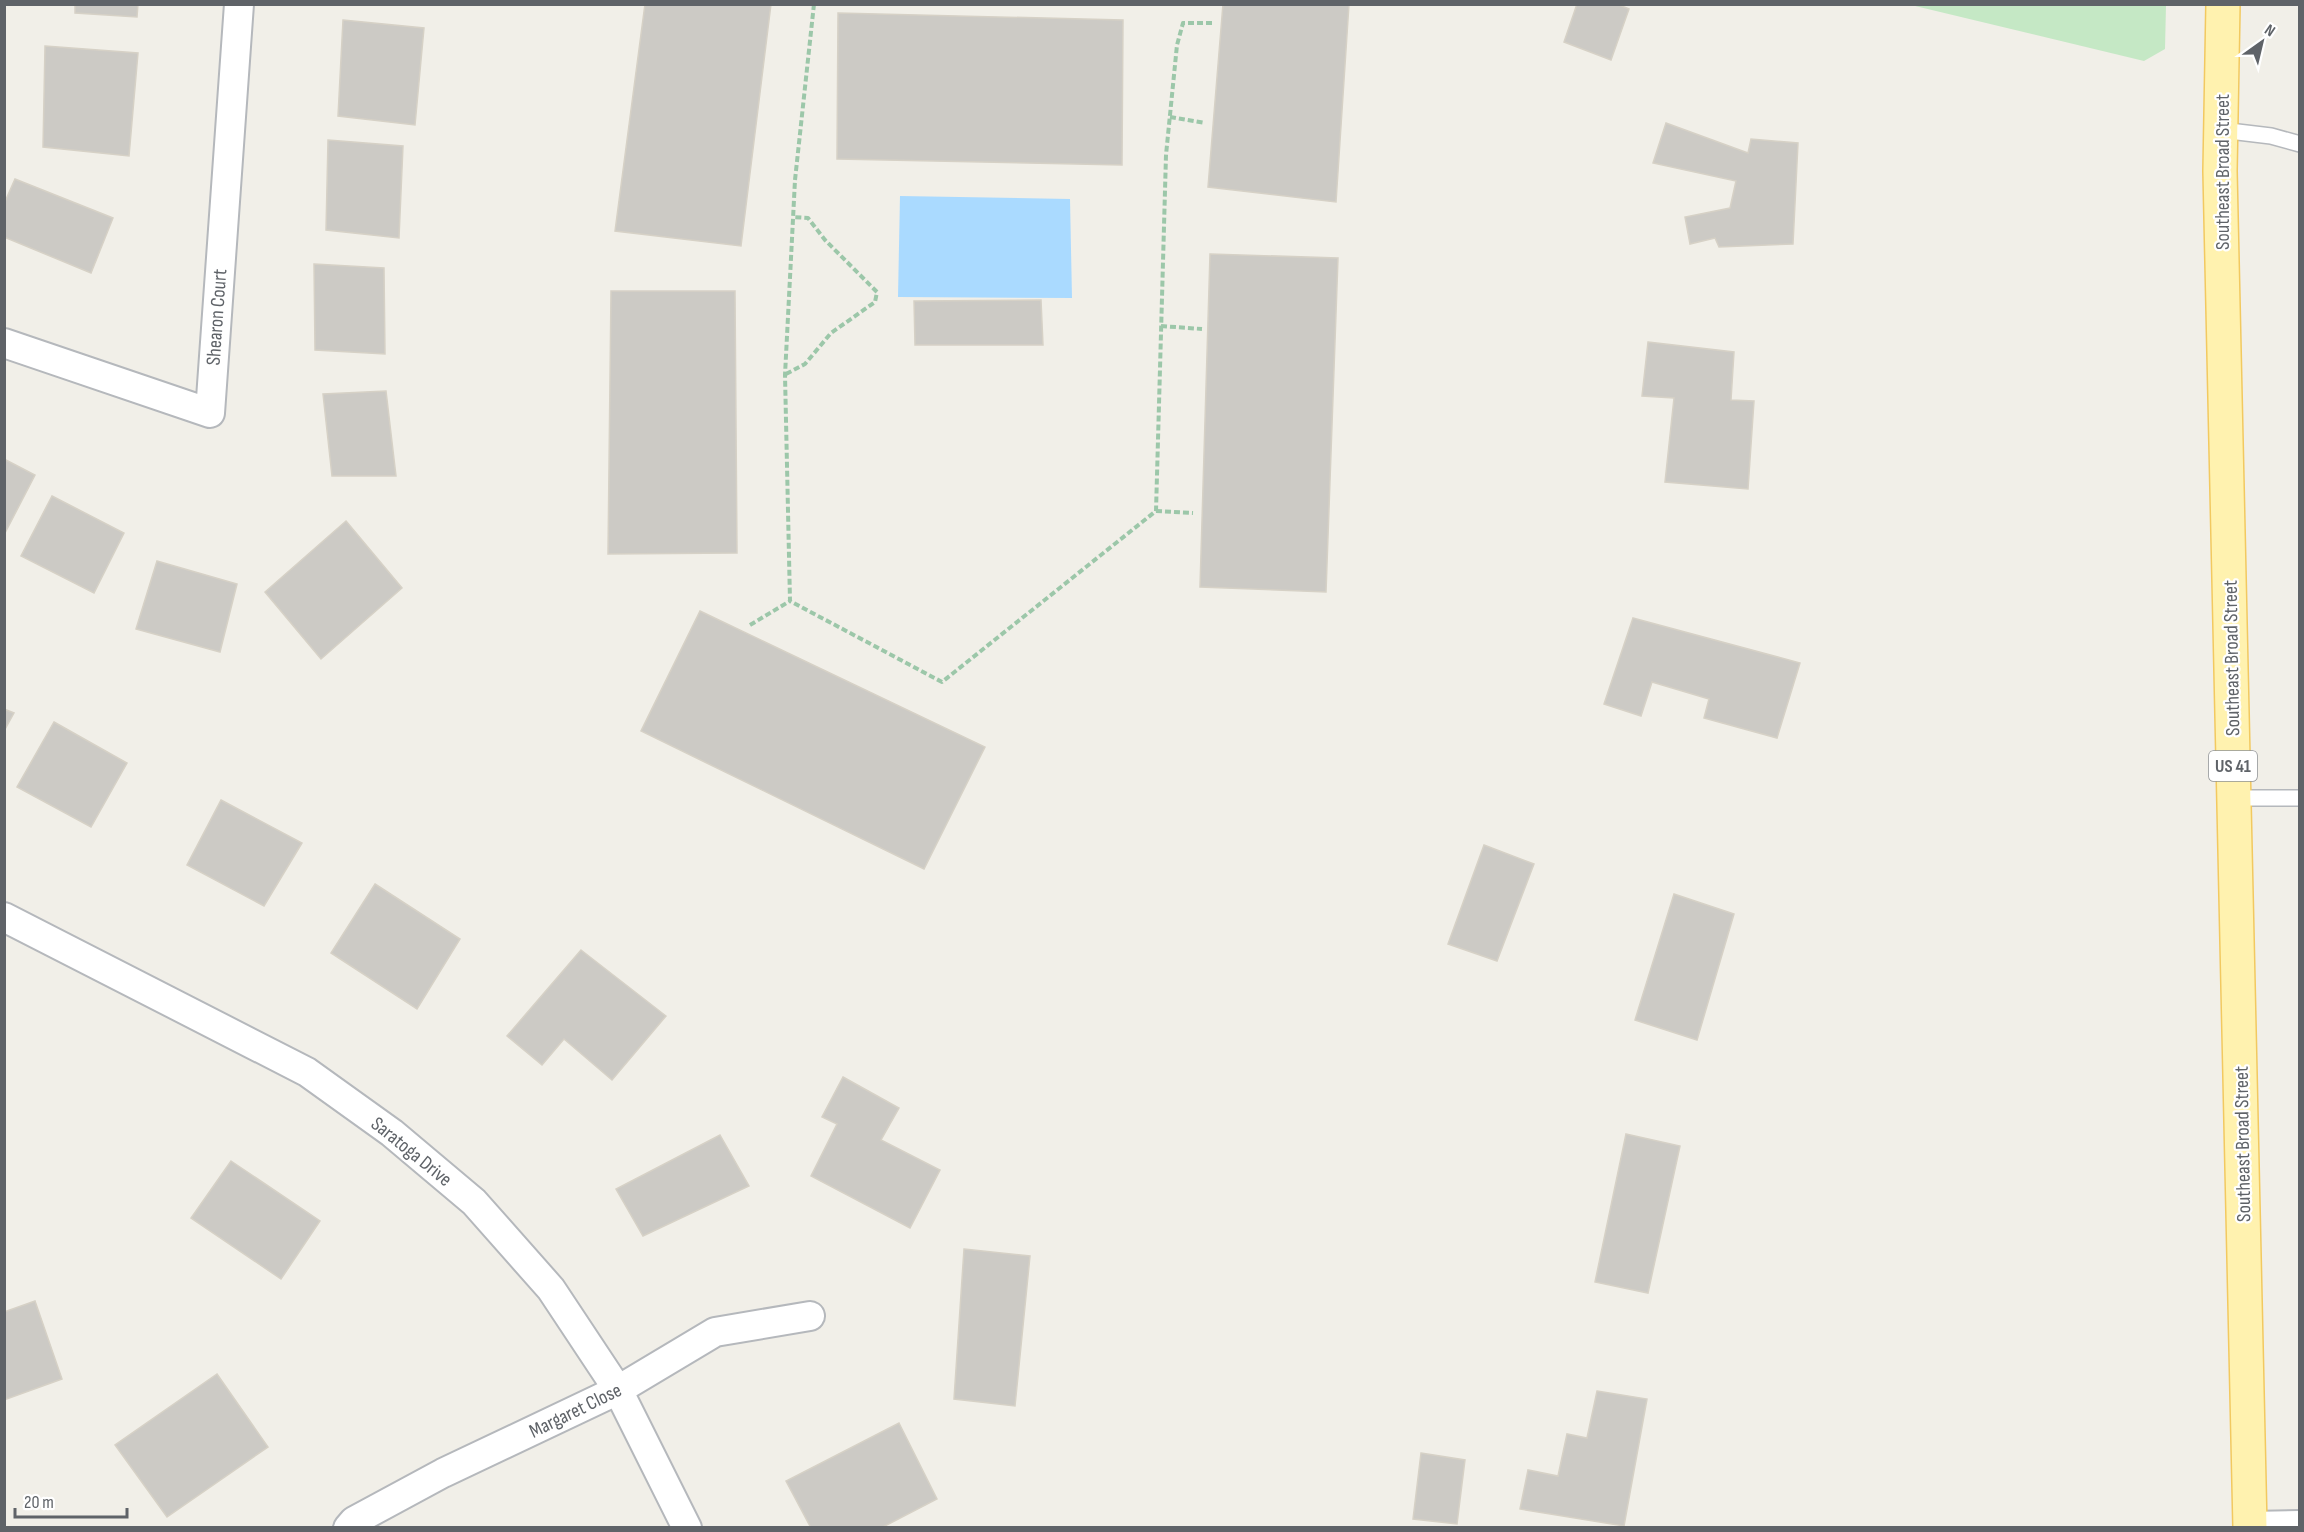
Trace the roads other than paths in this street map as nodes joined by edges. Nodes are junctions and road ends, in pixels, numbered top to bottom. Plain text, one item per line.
1 (239, 4) edge
2 (2223, 4) edge
3 (2221, 130) junction
4 (2300, 144) edge
5 (4, 343) edge
6 (2234, 798) junction
7 (2300, 798) edge
8 (4, 917) edge
9 (810, 1316) dead end
10 (618, 1390) junction
11 (2300, 1525) edge
12 (348, 1527) edge
13 (687, 1527) edge
14 (2250, 1527) edge

1 - 5 street, Shearon Court
2 - 3 main road, Southeast Broad Street / US 41
3 - 4 lane
3 - 6 main road, Southeast Broad Street / US 41
6 - 7 lane
6 - 14 main road, Southeast Broad Street / US 41
8 - 10 street, Saratoga Drive
9 - 10 street, Margaret Close
10 - 12 street, Margaret Close
10 - 13 street, Saratoga Drive
11 - 14 street

